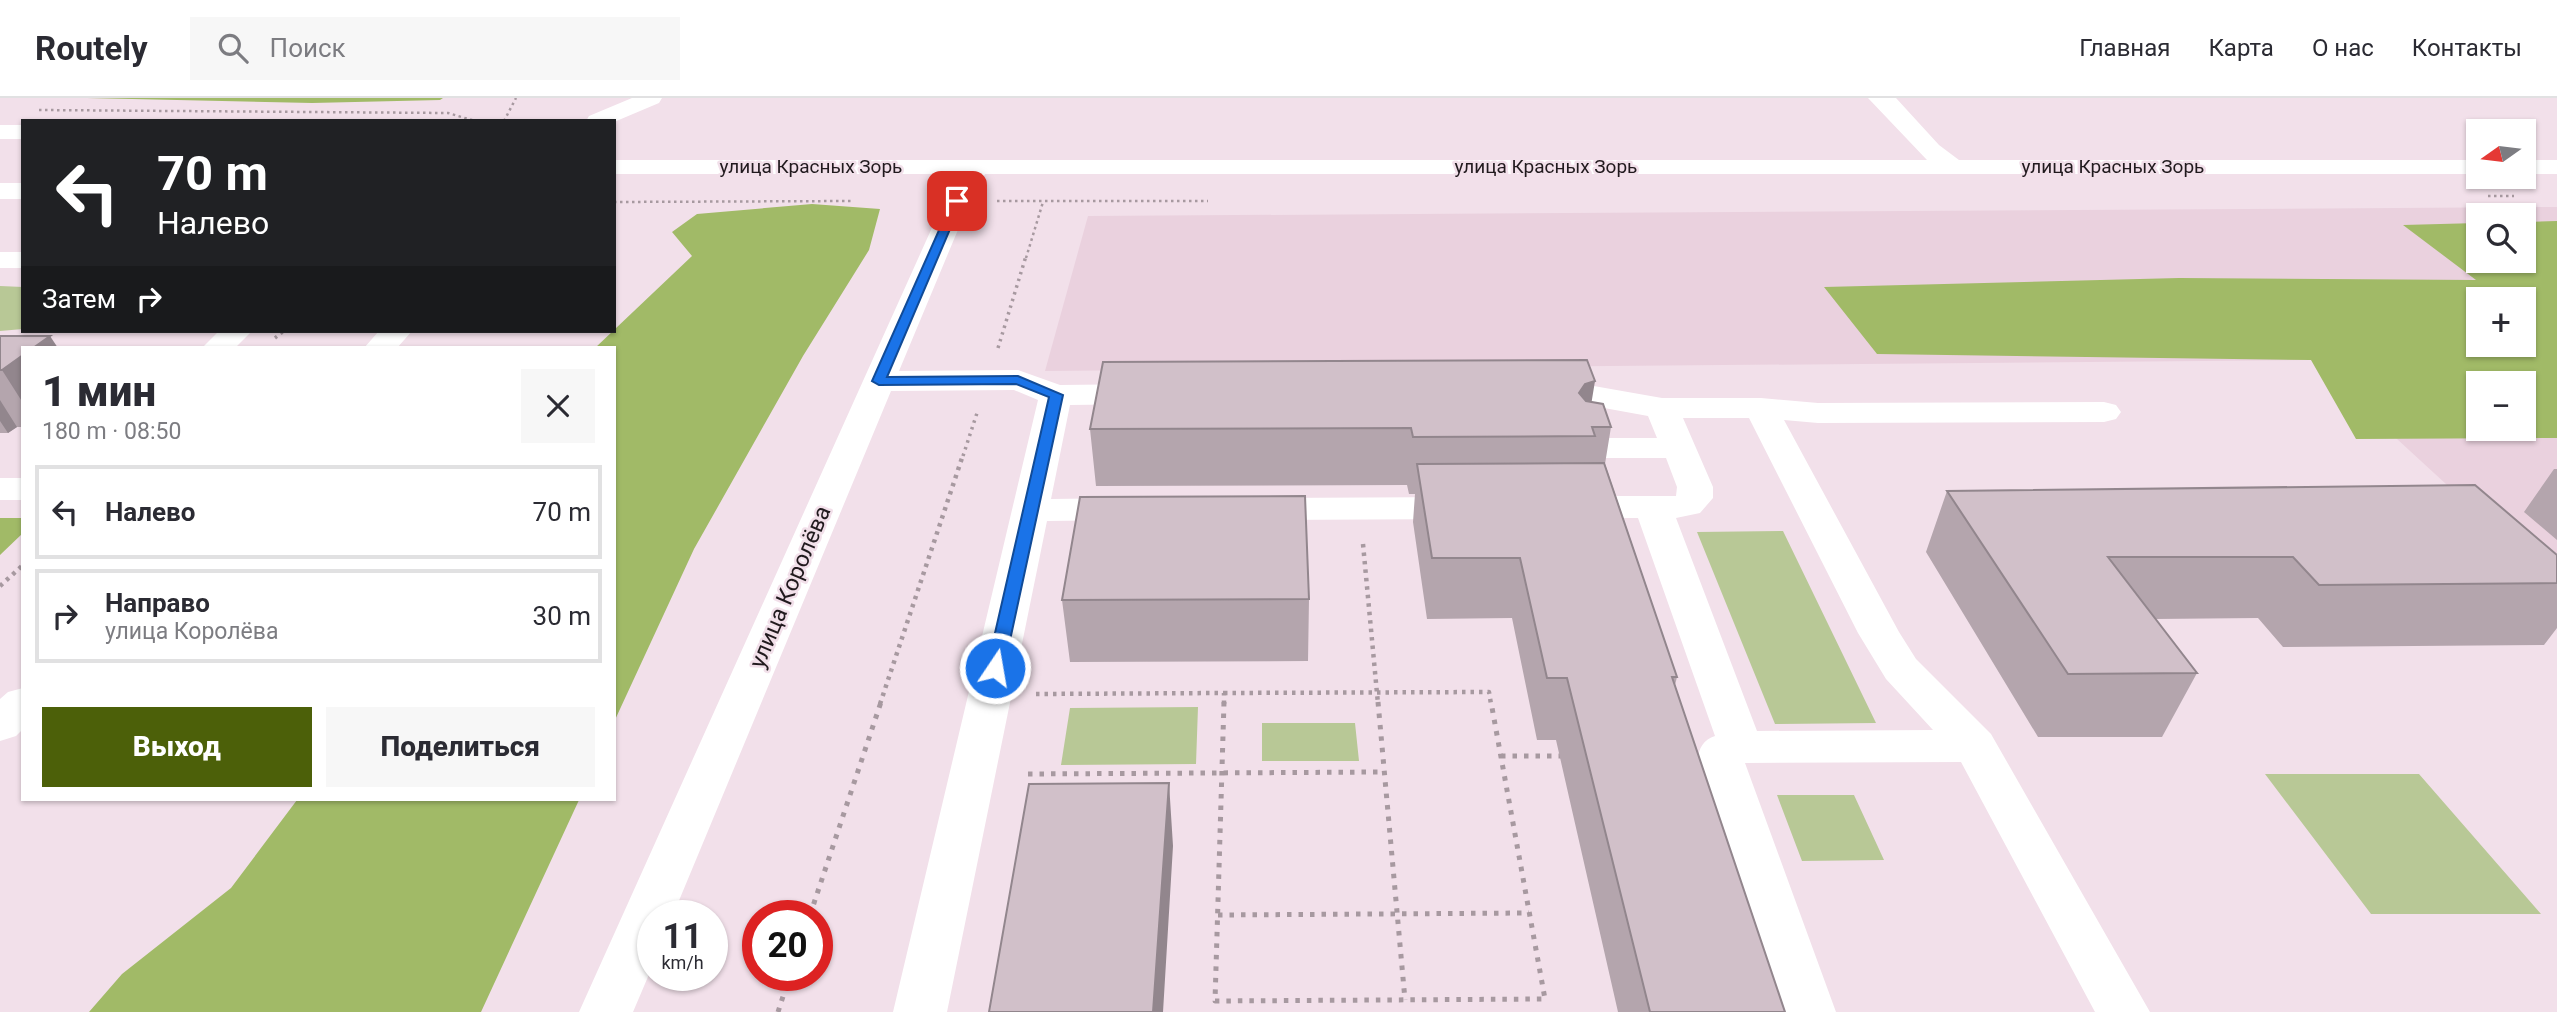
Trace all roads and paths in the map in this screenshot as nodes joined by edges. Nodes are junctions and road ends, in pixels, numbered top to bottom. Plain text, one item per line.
1 (516, 98) edge
2 (650, 98) edge
3 (1879, 98) edge
4 (131, 119) edge
5 (468, 119) edge
6 (505, 119) edge
7 (602, 119) edge
8 (21, 123) edge
9 (0, 132) edge
10 (978, 165) junction
11 (1952, 166) junction
12 (616, 167) edge
13 (2466, 167) edge
14 (2536, 167) edge
15 (2557, 167) edge
16 (1043, 202) dead end
17 (0, 260) edge
18 (21, 260) edge
19 (235, 333) edge
20 (395, 333) edge
21 (218, 346) edge
22 (381, 346) edge
23 (879, 381) junction
24 (988, 381) junction
25 (1516, 393) edge
26 (1181, 394) edge
27 (1056, 395) junction
28 (1662, 408) junction
29 (1760, 408) junction
30 (2104, 412) dead end
31 (1590, 448) edge
32 (1678, 448) junction
33 (0, 489) edge
34 (21, 489) edge
35 (1653, 507) junction
36 (1499, 508) edge
37 (1541, 508) edge
38 (1156, 509) edge
39 (1224, 509) edge
40 (1359, 509) junction
41 (1030, 510) junction
42 (21, 567) edge
43 (0, 586) edge
44 (1376, 692) junction
45 (1224, 693) junction
46 (990, 695) junction
47 (21, 705) edge
48 (0, 725) edge
49 (1975, 746) junction
50 (1741, 747) junction
51 (1501, 756) junction
52 (1567, 756) dead end
53 (1222, 772) junction
54 (1383, 772) junction
55 (1028, 774) dead end
56 (815, 900) edge
57 (1529, 913) junction
58 (1397, 914) junction
59 (1218, 915) junction
60 (785, 991) edge
61 (1405, 1000) junction
62 (606, 1012) edge
63 (778, 1012) edge
64 (920, 1012) edge
65 (1810, 1012) edge
66 (2123, 1012) edge

1 - 6 path
2 - 7 street
3 - 11 street
4 - 5 path
8 - 9 street
10 - 11 street, улица Красных Зорь
10 - 12 street, улица Красных Зорь
10 - 23 street, улица Королёва
11 - 13 street, улица Красных Зорь
14 - 15 street
16 - 24 path
17 - 18 street
19 - 21 street
20 - 22 street
23 - 24 street
23 - 62 street, улица Королёва
24 - 27 street
24 - 56 path
25 - 28 street
26 - 27 street
27 - 41 street
28 - 29 street
28 - 32 street
29 - 30 street
29 - 49 street
31 - 32 street
32 - 35 street
33 - 34 street
35 - 37 street
35 - 50 street
36 - 40 street
38 - 41 street
39 - 40 street
40 - 44 path
41 - 46 street
42 - 43 path
44 - 45 path
44 - 51 path
44 - 54 path
45 - 46 path
45 - 53 path
46 - 64 street
47 - 48 street
49 - 50 street
49 - 66 street
50 - 65 street
51 - 52 path
51 - 57 path
53 - 54 path
53 - 55 path
53 - 59 path
54 - 58 path
57 - 58 path
57 - 61 path
58 - 59 path
58 - 61 path
59 - 61 path
60 - 63 path

